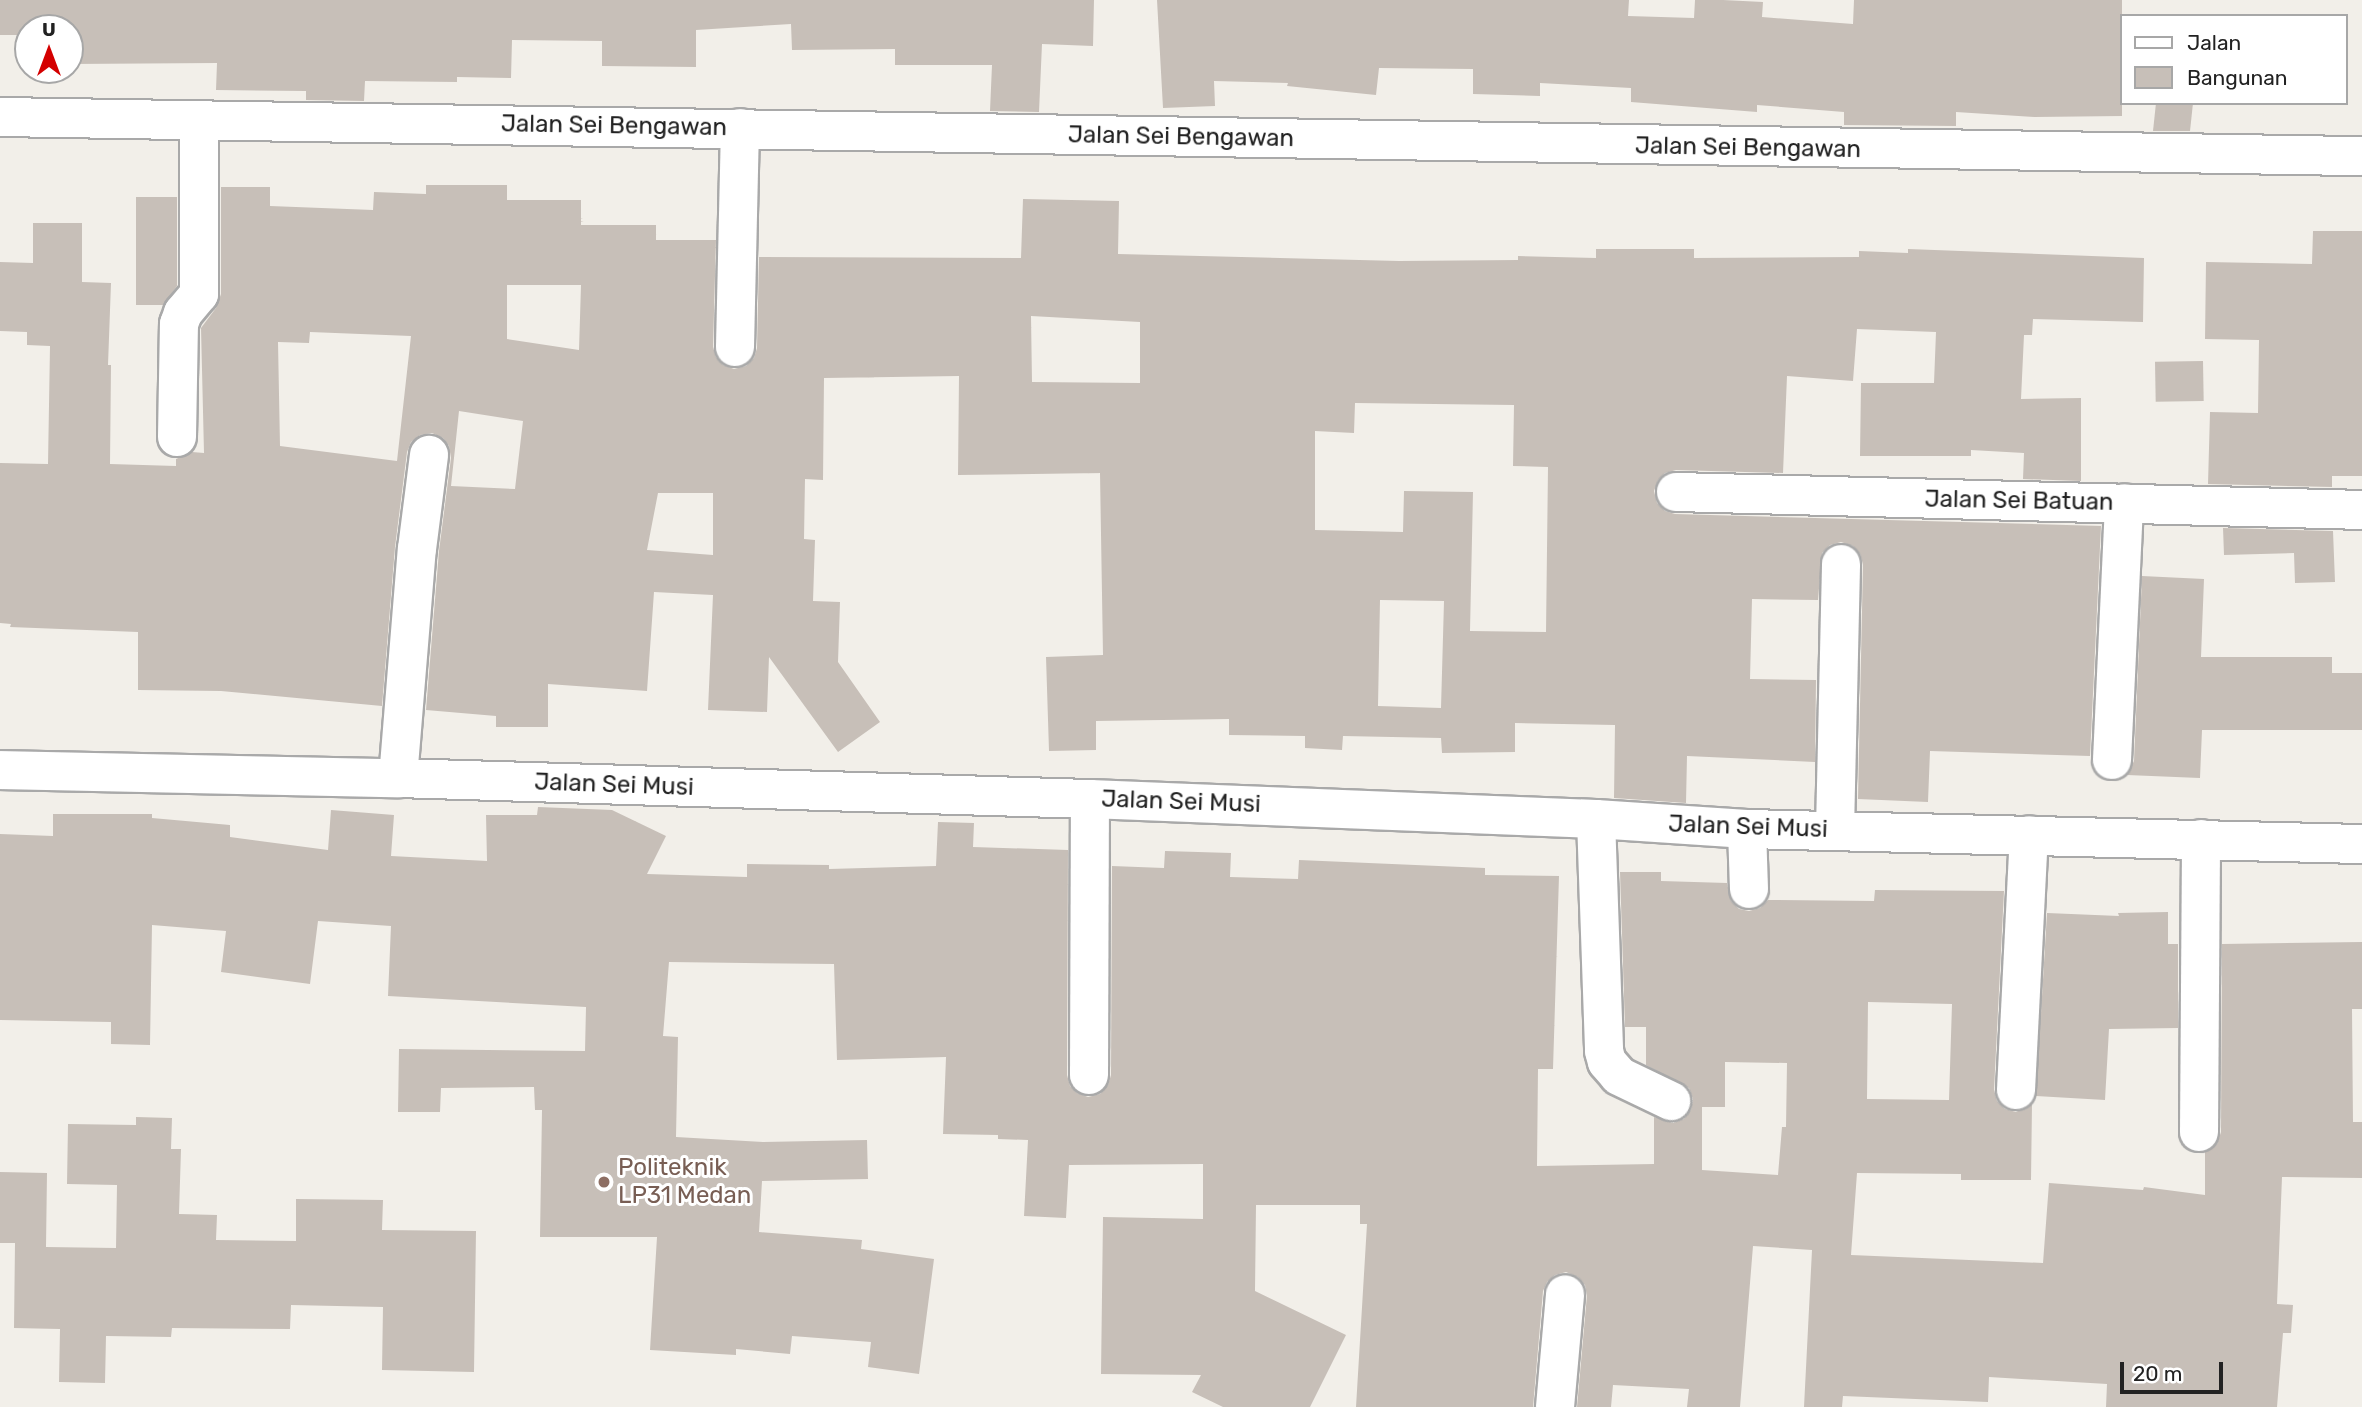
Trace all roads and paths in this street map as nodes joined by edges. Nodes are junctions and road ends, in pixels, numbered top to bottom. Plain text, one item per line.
1 (0, 117) edge
2 (199, 122) junction
3 (740, 128) junction
4 (2362, 156) edge
5 (735, 347) dead end
6 (177, 437) dead end
7 (429, 455) dead end
8 (1676, 492) dead end
9 (2124, 503) junction
10 (2362, 510) edge
11 (1841, 564) dead end
12 (2112, 761) dead end
13 (0, 770) edge
14 (398, 778) junction
15 (1090, 799) junction
16 (1596, 819) junction
17 (1747, 829) junction
18 (1835, 830) junction
19 (2029, 835) junction
20 (2201, 839) junction
21 (2362, 844) edge
22 (1749, 889) dead end
23 (1089, 1075) dead end
24 (2016, 1090) dead end
25 (1671, 1101) dead end
26 (2199, 1132) dead end
27 (1565, 1294) dead end
28 (1555, 1407) edge

1 - 2 street, Jalan Sei Bengawan
2 - 3 street, Jalan Sei Bengawan
2 - 6 street
3 - 4 street, Jalan Sei Bengawan
3 - 5 street
7 - 14 street
8 - 9 street, Jalan Sei Batuan
9 - 10 street, Jalan Sei Batuan
9 - 12 street
11 - 18 street
13 - 14 street, Jalan Sei Musi
14 - 15 street, Jalan Sei Musi
15 - 16 street, Jalan Sei Musi
15 - 23 street
16 - 17 street, Jalan Sei Musi
16 - 25 street
17 - 18 street, Jalan Sei Musi
17 - 22 street
18 - 19 street, Jalan Sei Musi
19 - 20 street, Jalan Sei Musi
19 - 24 street
20 - 21 street, Jalan Sei Musi
20 - 26 street
27 - 28 street

